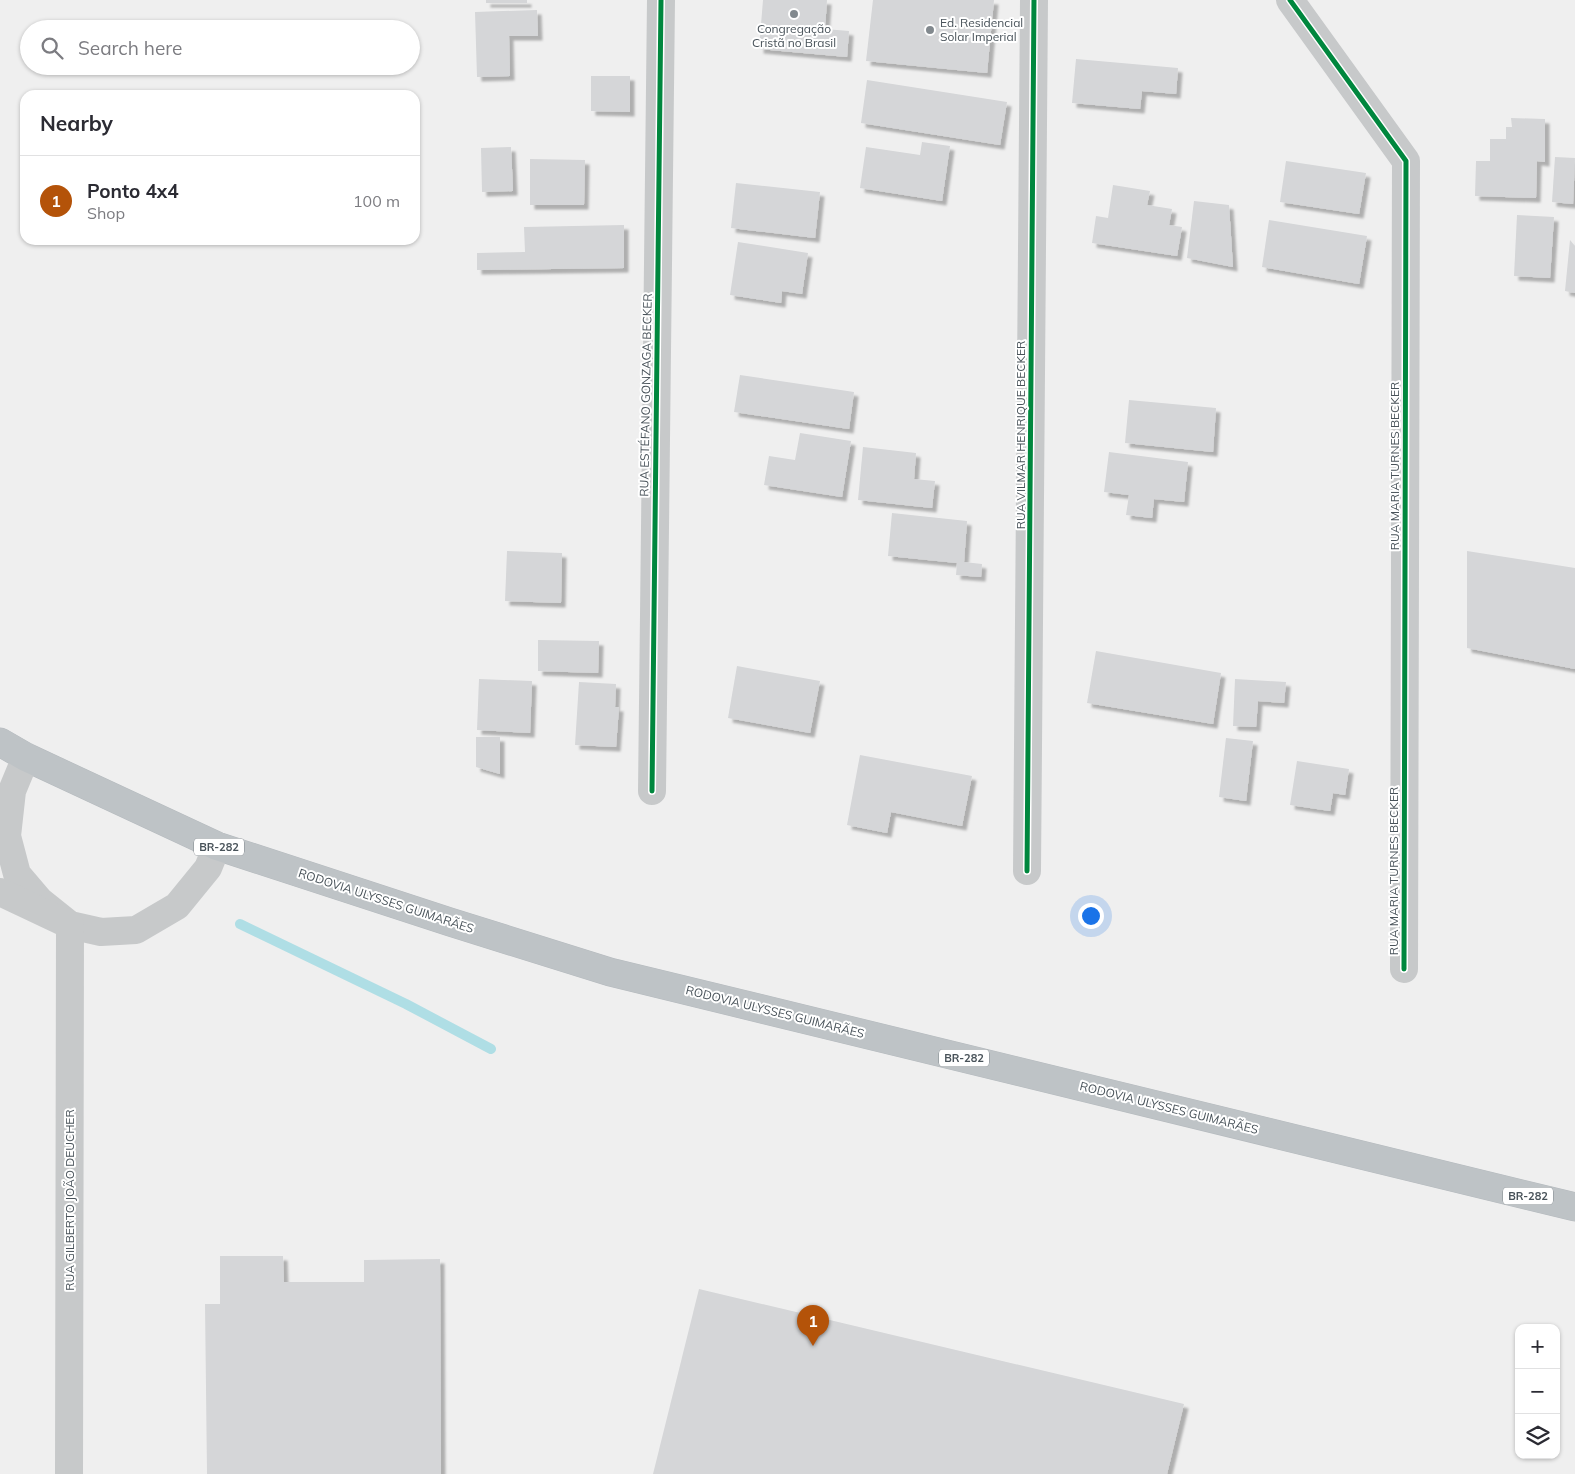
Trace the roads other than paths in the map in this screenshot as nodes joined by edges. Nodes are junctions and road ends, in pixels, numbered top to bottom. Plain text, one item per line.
1 (661, 0) edge
2 (1034, 0) edge
3 (1290, 0) edge
4 (0, 742) edge
5 (26, 757) junction
6 (652, 791) dead end
7 (217, 846) junction
8 (1027, 871) dead end
9 (0, 892) edge
10 (70, 925) junction
11 (1404, 969) dead end
12 (1575, 1207) edge
13 (69, 1474) edge

1 - 6 street, RUA ESTÉFANO GONZAGA BECKER
2 - 8 street, RUA VILMAR HENRIQUE BECKER
3 - 11 street, RUA MARIA TURNES BECKER
4 - 5 highway, RODOVIA ULYSSES GUIMARÃES / BR-282
5 - 7 highway, RODOVIA ULYSSES GUIMARÃES / BR-282
5 - 10 street
7 - 10 street
7 - 12 highway, RODOVIA ULYSSES GUIMARÃES / BR-282
9 - 10 street
10 - 13 street, RUA GILBERTO JOÃO DEUCHER

